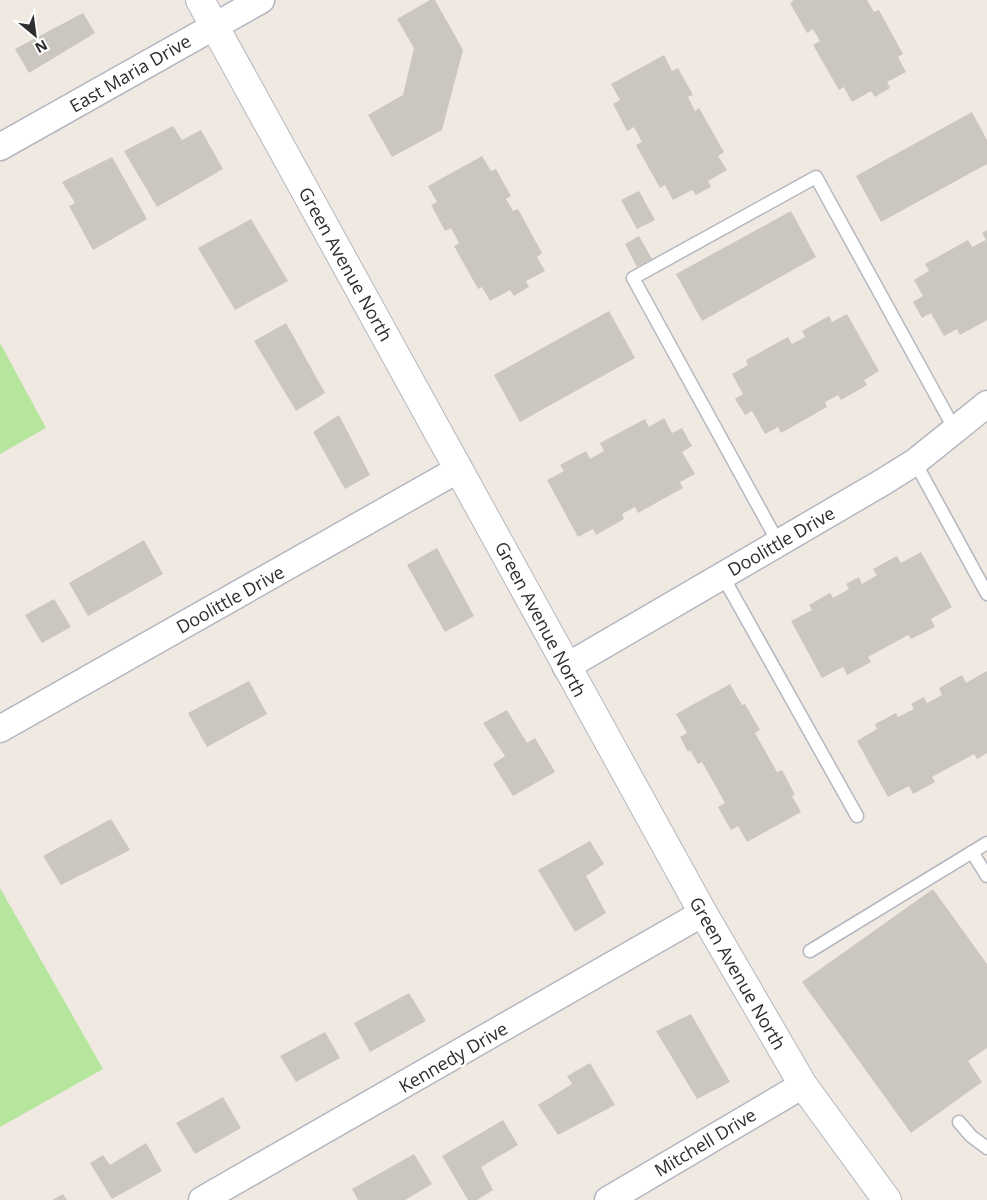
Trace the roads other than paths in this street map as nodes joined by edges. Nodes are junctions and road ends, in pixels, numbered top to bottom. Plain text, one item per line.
1 (200, 0) edge
2 (260, 0) edge
3 (214, 26) junction
4 (0, 147) edge
5 (987, 404) edge
6 (955, 430) junction
7 (915, 462) junction
8 (460, 469) junction
9 (778, 542) junction
10 (722, 575) junction
11 (987, 594) edge
12 (566, 667) junction
13 (0, 729) edge
14 (857, 816) dead end
15 (987, 843) edge
16 (972, 852) junction
17 (987, 876) edge
18 (703, 913) junction
19 (810, 951) dead end
20 (803, 1085) junction
21 (960, 1122) dead end
22 (987, 1148) edge
23 (202, 1200) edge
24 (608, 1200) edge
25 (887, 1200) edge

1 - 3 street, Green Avenue North
2 - 3 street, East Maria Drive
3 - 4 street, East Maria Drive
3 - 8 street, Green Avenue North
5 - 6 street, Doolittle Drive
6 - 7 street, Doolittle Drive
6 - 9 lane
7 - 9 street, Doolittle Drive
7 - 11 lane
8 - 12 street, Green Avenue North
8 - 13 street, Doolittle Drive
9 - 10 street, Doolittle Drive
10 - 12 street, Doolittle Drive
10 - 14 lane
12 - 18 street, Green Avenue North
15 - 16 lane
16 - 17 lane
16 - 19 lane
18 - 20 street, Green Avenue North
18 - 23 street, Kennedy Drive
20 - 24 street, Mitchell Drive
20 - 25 street, Green Avenue North
21 - 22 lane

